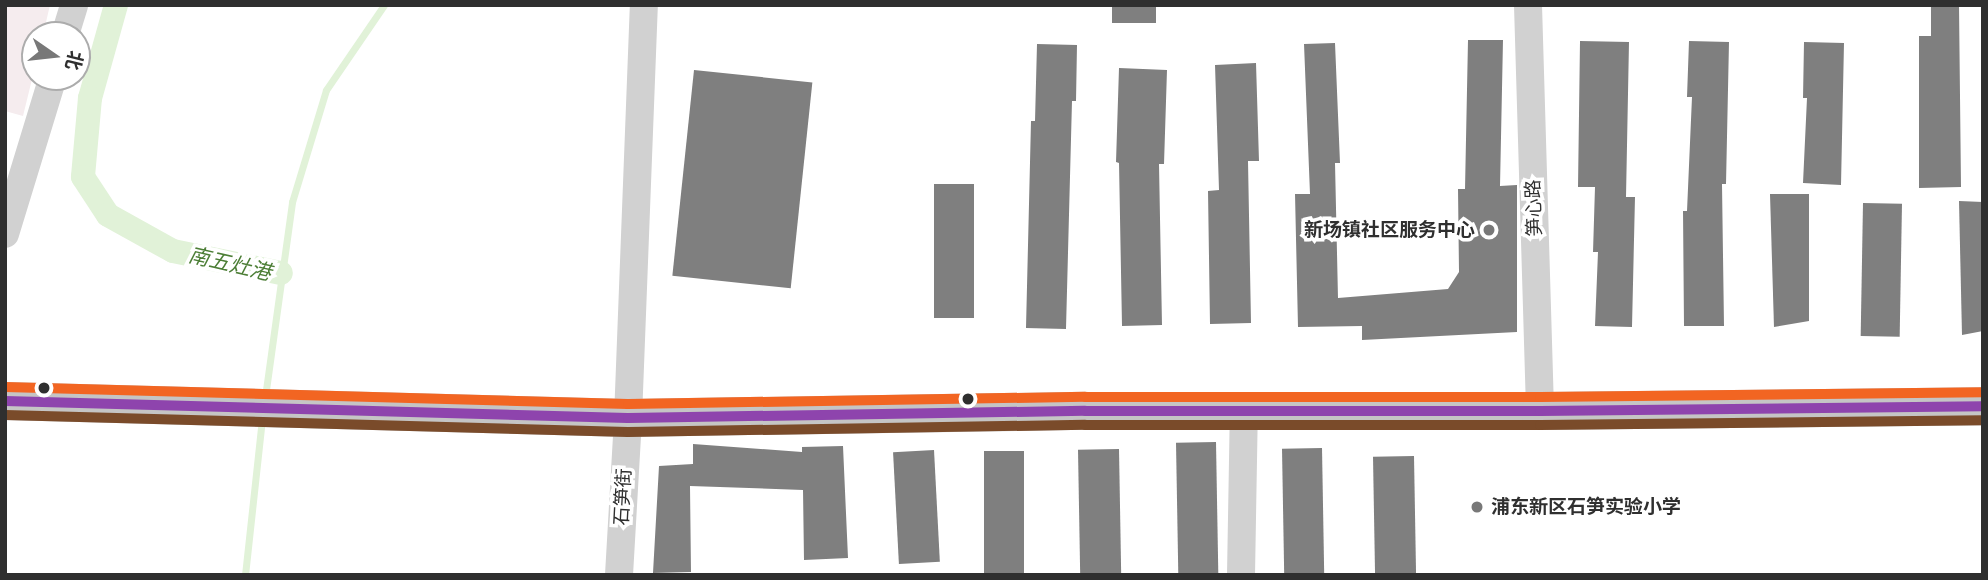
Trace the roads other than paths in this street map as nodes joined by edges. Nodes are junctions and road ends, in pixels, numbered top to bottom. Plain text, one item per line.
1 (644, 5) edge
2 (1528, 5) edge
3 (49, 91) edge
4 (5, 234) edge
5 (5, 401) edge
6 (1983, 405) edge
7 (1244, 411) junction
8 (1540, 411) junction
9 (628, 418) junction
10 (619, 575) edge
11 (1241, 575) edge

1 - 9 street, 石笋街
2 - 8 street, 笋心路
3 - 4 street
5 - 9 main road
6 - 8 main road
7 - 8 main road
7 - 9 main road
7 - 11 street
9 - 10 street, 石笋街

